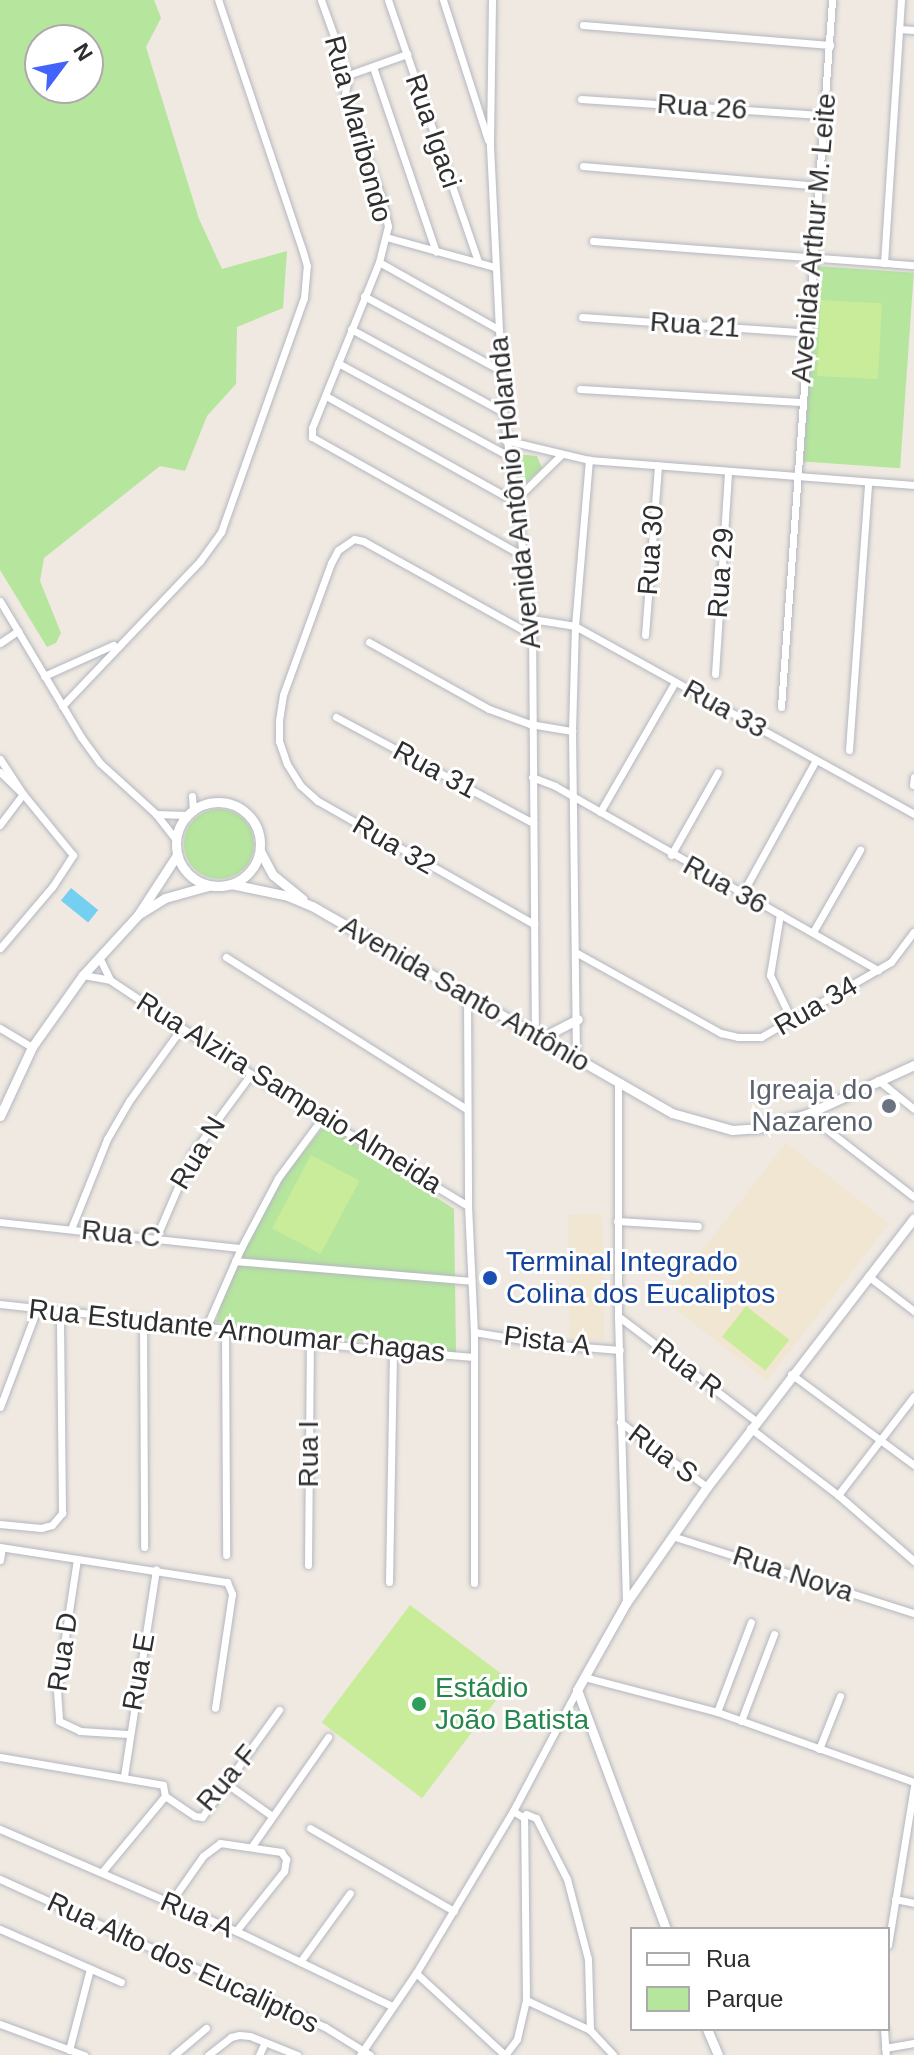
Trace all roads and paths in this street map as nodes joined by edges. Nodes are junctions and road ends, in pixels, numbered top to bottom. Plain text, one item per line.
1 (218, 0) edge
2 (321, 0) edge
3 (388, 0) edge
4 (443, 0) edge
5 (492, 0) edge
6 (832, 0) edge
7 (901, 0) edge
8 (583, 25) dead end
9 (899, 29) junction
10 (914, 30) edge
11 (830, 45) junction
12 (407, 54) junction
13 (373, 67) junction
14 (348, 75) junction
15 (581, 99) dead end
16 (824, 115) junction
17 (490, 146) junction
18 (583, 166) dead end
19 (819, 186) junction
20 (386, 237) junction
21 (593, 241) dead end
22 (436, 252) junction
23 (813, 257) junction
24 (379, 262) junction
25 (478, 262) junction
26 (884, 263) junction
27 (914, 265) edge
28 (495, 267) junction
29 (364, 296) junction
30 (582, 317) dead end
31 (351, 329) junction
32 (498, 329) junction
33 (808, 333) junction
34 (338, 363) junction
35 (500, 370) junction
36 (580, 389) dead end
37 (326, 396) junction
38 (801, 402) junction
39 (503, 412) junction
40 (505, 440) junction
41 (507, 455) junction
42 (561, 455) junction
43 (589, 460) junction
44 (658, 465) junction
45 (728, 473) junction
46 (797, 476) junction
47 (868, 483) junction
48 (914, 485) edge
49 (514, 501) junction
50 (520, 554) junction
51 (0, 601) edge
52 (532, 619) junction
53 (575, 626) junction
54 (18, 631) junction
55 (532, 635) junction
56 (645, 635) dead end
57 (119, 642) junction
58 (369, 642) dead end
59 (0, 643) edge
60 (715, 674) dead end
61 (44, 676) junction
62 (675, 682) junction
63 (62, 706) junction
64 (781, 707) dead end
65 (336, 717) dead end
66 (530, 724) junction
67 (572, 731) junction
68 (849, 750) dead end
69 (0, 759) edge
70 (816, 760) junction
71 (0, 772) edge
72 (718, 772) dead end
73 (532, 777) junction
74 (914, 777) edge
75 (913, 785) edge
76 (23, 794) junction
77 (192, 796) dead end
78 (573, 797) junction
79 (190, 812) junction
80 (600, 812) junction
81 (156, 814) junction
82 (914, 814) edge
83 (533, 823) junction
84 (0, 825) edge
85 (176, 840) junction
86 (860, 850) dead end
87 (260, 851) junction
88 (177, 855) junction
89 (671, 855) junction
90 (231, 884) junction
91 (209, 886) junction
92 (742, 894) junction
93 (312, 906) junction
94 (780, 914) junction
95 (138, 915) junction
96 (534, 924) junction
97 (813, 932) junction
98 (914, 932) edge
99 (0, 948) edge
100 (577, 953) junction
101 (99, 957) junction
102 (226, 957) dead end
103 (878, 970) junction
104 (83, 975) junction
105 (110, 980) junction
106 (467, 995) junction
107 (578, 1019) junction
108 (792, 1021) junction
109 (0, 1028) edge
110 (181, 1029) junction
111 (539, 1036) junction
112 (32, 1047) junction
113 (576, 1057) junction
114 (914, 1065) edge
115 (251, 1074) junction
116 (878, 1080) junction
117 (618, 1083) junction
118 (466, 1109) junction
119 (914, 1109) edge
120 (807, 1114) junction
121 (0, 1116) edge
122 (323, 1117) junction
123 (914, 1197) edge
124 (468, 1206) junction
125 (914, 1218) edge
126 (617, 1221) junction
127 (0, 1222) edge
128 (698, 1226) dead end
129 (71, 1229) junction
130 (156, 1238) junction
131 (241, 1248) junction
132 (235, 1261) junction
133 (868, 1276) junction
134 (471, 1281) junction
135 (0, 1304) edge
136 (37, 1309) junction
137 (914, 1311) edge
138 (60, 1313) junction
139 (618, 1316) junction
140 (143, 1322) junction
141 (206, 1328) junction
142 (225, 1329) junction
143 (474, 1332) junction
144 (310, 1343) junction
145 (620, 1350) junction
146 (393, 1351) junction
147 (473, 1357) junction
148 (791, 1374) junction
149 (914, 1396) edge
150 (0, 1407) edge
151 (620, 1422) junction
152 (753, 1425) junction
153 (879, 1440) junction
154 (914, 1465) edge
155 (707, 1487) junction
156 (838, 1495) junction
157 (0, 1524) edge
158 (672, 1536) junction
159 (144, 1547) dead end
160 (1, 1548) edge
161 (226, 1555) dead end
162 (77, 1559) junction
163 (0, 1560) edge
164 (914, 1561) edge
165 (308, 1565) dead end
166 (156, 1569) junction
167 (389, 1582) dead end
168 (474, 1583) dead end
169 (626, 1603) junction
170 (914, 1613) edge
171 (751, 1622) dead end
172 (774, 1634) dead end
173 (584, 1677) junction
174 (577, 1690) junction
175 (840, 1696) dead end
176 (215, 1708) dead end
177 (279, 1710) dead end
178 (717, 1712) junction
179 (741, 1721) junction
180 (128, 1734) junction
181 (328, 1737) dead end
182 (819, 1749) junction
183 (0, 1757) edge
184 (124, 1776) junction
185 (227, 1784) junction
186 (914, 1784) edge
187 (165, 1796) junction
188 (513, 1811) junction
189 (272, 1816) junction
190 (524, 1818) junction
191 (310, 1828) dead end
192 (0, 1829) edge
193 (252, 1846) junction
194 (102, 1872) junction
195 (0, 1879) edge
196 (350, 1893) dead end
197 (895, 1899) junction
198 (170, 1903) junction
199 (914, 1903) edge
200 (454, 1911) junction
201 (665, 1927) edge
202 (0, 1930) edge
203 (236, 1931) junction
204 (890, 1932) edge
205 (300, 1962) junction
206 (90, 1969) junction
207 (416, 1973) junction
208 (121, 1982) dead end
209 (526, 2000) junction
210 (392, 2006) junction
211 (0, 2024) edge
212 (206, 2028) dead end
213 (590, 2030) junction
214 (708, 2031) edge
215 (884, 2031) edge
216 (265, 2042) junction
217 (914, 2043) edge
218 (69, 2050) junction
219 (886, 2052) edge
220 (364, 2053) edge
221 (294, 2054) edge
222 (84, 2055) edge
223 (174, 2055) edge
224 (208, 2055) edge
225 (259, 2055) edge
226 (505, 2055) edge
227 (613, 2055) edge
228 (718, 2055) edge

1 - 57 street
2 - 14 street, Rua Maribondo
3 - 12 street, Rua Igaci
4 - 17 street
5 - 17 street, Avenida Antônio Holanda
6 - 11 street, Avenida Arthur M. Leite
7 - 9 street
8 - 11 street
9 - 10 street
9 - 26 street
11 - 16 street, Avenida Arthur M. Leite
12 - 13 street
12 - 25 street, Rua Igaci
13 - 14 street
13 - 22 street
14 - 20 street, Rua Maribondo
15 - 16 street, Rua 26
16 - 19 street, Avenida Arthur M. Leite
17 - 28 street, Avenida Antônio Holanda
18 - 19 street
19 - 23 street, Avenida Arthur M. Leite
20 - 22 street
20 - 24 street, Rua Maribondo
21 - 23 street
22 - 25 street
23 - 26 street
23 - 33 street, Avenida Arthur M. Leite
24 - 29 street, Rua Maribondo
24 - 32 street
25 - 28 street
26 - 27 street
28 - 32 street, Avenida Antônio Holanda
29 - 31 street, Rua Maribondo
29 - 35 street
30 - 33 street, Rua 21
31 - 34 street, Rua Maribondo
31 - 39 street
32 - 35 street, Avenida Antônio Holanda
33 - 38 street, Avenida Arthur M. Leite
34 - 37 street, Rua Maribondo
34 - 41 street
35 - 39 street, Avenida Antônio Holanda
36 - 38 street
37 - 49 street
37 - 50 street, Rua Maribondo
38 - 46 street, Avenida Arthur M. Leite
39 - 40 street, Avenida Antônio Holanda
40 - 41 street, Avenida Antônio Holanda
40 - 42 street
41 - 49 street, Avenida Antônio Holanda
42 - 43 street
42 - 49 street
43 - 44 street
43 - 53 street
44 - 45 street
44 - 56 street, Rua 30
45 - 46 street
45 - 60 street, Rua 29
46 - 47 street
46 - 64 street, Avenida Arthur M. Leite
47 - 48 street
47 - 68 street
49 - 50 street, Avenida Antônio Holanda
50 - 52 street, Avenida Antônio Holanda
51 - 54 street
52 - 53 street, Rua 33
52 - 55 street, Avenida Antônio Holanda
53 - 62 street, Rua 33
53 - 67 street
54 - 59 street
54 - 61 street
55 - 66 street, Avenida Antônio Holanda
55 - 96 street, Rua 32
57 - 61 street
57 - 63 street
58 - 66 street
61 - 63 street
62 - 70 street, Rua 33
62 - 80 street
63 - 81 street
65 - 83 street, Rua 31
66 - 67 street
66 - 73 street, Avenida Antônio Holanda
67 - 78 street
69 - 76 street
70 - 82 street, Rua 33
70 - 92 street
71 - 76 street
72 - 89 street
73 - 78 street, Rua 36
73 - 83 street, Avenida Antônio Holanda
74 - 75 street
76 - 84 street
76 - 99 street
77 - 79 street
78 - 80 street, Rua 36
78 - 100 street
79 - 81 street
79 - 85 street
79 - 87 street
80 - 89 street, Rua 36
81 - 85 street
83 - 96 street, Avenida Antônio Holanda
85 - 88 street
86 - 97 street
87 - 90 street
87 - 93 street, Avenida Santo Antônio
88 - 91 street
88 - 95 street
89 - 92 street, Rua 36
90 - 91 street
90 - 93 street, Avenida Santo Antônio
91 - 95 street
92 - 94 street, Rua 36
93 - 106 street, Avenida Santo Antônio
94 - 97 street, Rua 36
94 - 108 street
95 - 101 street
96 - 111 street, Avenida Antônio Holanda
97 - 103 street, Rua 36
98 - 103 street, Rua 34
100 - 107 street
100 - 108 street, Rua 34
101 - 104 street
101 - 105 street, Rua Alzira Sampaio Almeida
102 - 118 street
103 - 108 street, Rua 34
104 - 105 street, Rua Alzira Sampaio Almeida
104 - 112 street
105 - 110 street, Rua Alzira Sampaio Almeida
106 - 111 street, Avenida Santo Antônio
106 - 118 street
107 - 111 street
107 - 113 street
109 - 112 street
110 - 115 street, Rua Alzira Sampaio Almeida
110 - 129 street
111 - 113 street, Avenida Santo Antônio
112 - 121 street
113 - 117 street, Avenida Santo Antônio
114 - 116 street, Avenida Santo Antônio
115 - 122 street, Rua Alzira Sampaio Almeida
115 - 130 street, Rua N
116 - 119 street
116 - 120 street, Avenida Santo Antônio
117 - 120 street, Avenida Santo Antônio
117 - 126 street
118 - 124 street
120 - 123 street
122 - 124 street, Rua Alzira Sampaio Almeida
122 - 131 street
124 - 134 street
125 - 133 street
126 - 128 street
126 - 139 street
127 - 129 street, Rua C
129 - 130 street, Rua C
130 - 131 street, Rua C
131 - 132 street
132 - 134 street
132 - 141 street
133 - 137 street
133 - 148 street
134 - 143 street
135 - 136 street, Rua Estudante Arnoumar Chagas
136 - 138 street, Rua Estudante Arnoumar Chagas
136 - 150 street
138 - 140 street, Rua Estudante Arnoumar Chagas
138 - 157 street
139 - 145 street
139 - 152 street, Rua R
140 - 141 street, Rua Estudante Arnoumar Chagas
140 - 159 street
141 - 142 street, Rua Estudante Arnoumar Chagas
142 - 144 street, Rua Estudante Arnoumar Chagas
142 - 161 street
143 - 145 street, Pista A
143 - 147 street
144 - 146 street, Rua Estudante Arnoumar Chagas
144 - 165 street, Rua I
145 - 151 street
146 - 147 street, Rua Estudante Arnoumar Chagas
146 - 167 street
147 - 168 street
148 - 152 street
148 - 153 street
149 - 153 street
151 - 155 street, Rua S
151 - 169 street
152 - 155 street
152 - 156 street, Rua R
153 - 154 street
153 - 156 street
155 - 158 street
156 - 164 street, Rua R
158 - 169 street
158 - 170 street, Rua Nova
160 - 162 street
160 - 163 street
162 - 166 street
162 - 180 street, Rua D
166 - 176 street, Rua F
166 - 180 street, Rua E
169 - 173 street
171 - 178 street
172 - 179 street
173 - 174 street
173 - 178 street
174 - 188 street
174 - 201 street
175 - 182 street
177 - 185 street, Rua F
178 - 179 street
179 - 182 street
180 - 184 street, Rua E
181 - 189 street
182 - 186 street
183 - 184 street, Rua F
184 - 187 street, Rua F
185 - 187 street, Rua F
185 - 189 street
186 - 197 street
187 - 194 street
188 - 190 street
188 - 200 street
189 - 193 street
190 - 209 street
190 - 213 street
191 - 200 street
192 - 194 street, Rua A
193 - 198 street
193 - 203 street
194 - 198 street, Rua A
195 - 220 street, Rua Alto dos Eucaliptos
196 - 205 street
197 - 199 street
197 - 204 street
198 - 203 street, Rua A
200 - 207 street
202 - 206 street
203 - 205 street, Rua A
205 - 210 street, Rua A
206 - 208 street
206 - 218 street
207 - 210 street
207 - 226 street
209 - 213 street
209 - 226 street
210 - 220 street
211 - 218 street
212 - 223 street
213 - 227 street
214 - 228 street
215 - 219 street
216 - 221 street
216 - 224 street
216 - 225 street
217 - 219 street
218 - 222 street

